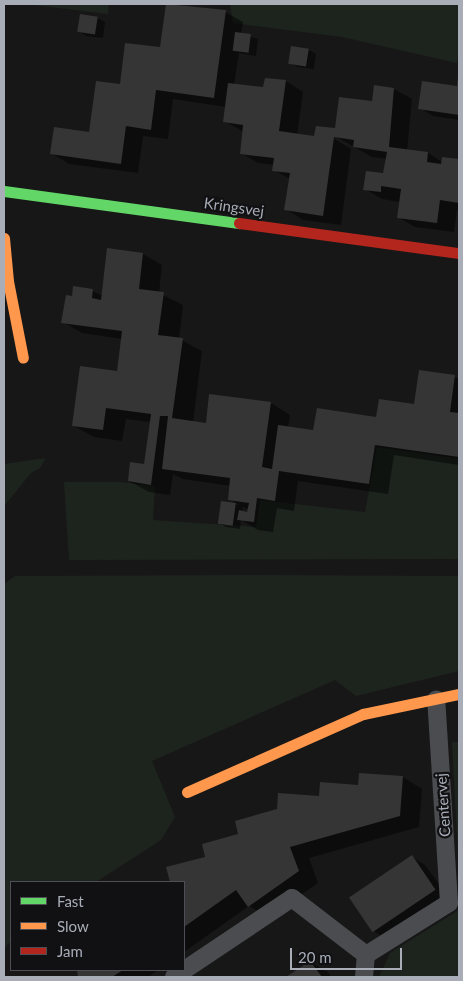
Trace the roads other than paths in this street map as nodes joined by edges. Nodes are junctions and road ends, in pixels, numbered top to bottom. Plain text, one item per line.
1 (4, 191) edge
2 (4, 238) edge
3 (459, 253) edge
4 (23, 358) dead end
5 (459, 694) edge
6 (436, 698) junction
7 (187, 792) dead end
8 (366, 955) junction
9 (185, 970) edge
10 (364, 977) edge

1 - 3 street, Kringsvej
2 - 4 street
5 - 6 street
6 - 7 street
6 - 8 lane, Centervej
8 - 9 lane
8 - 10 lane

